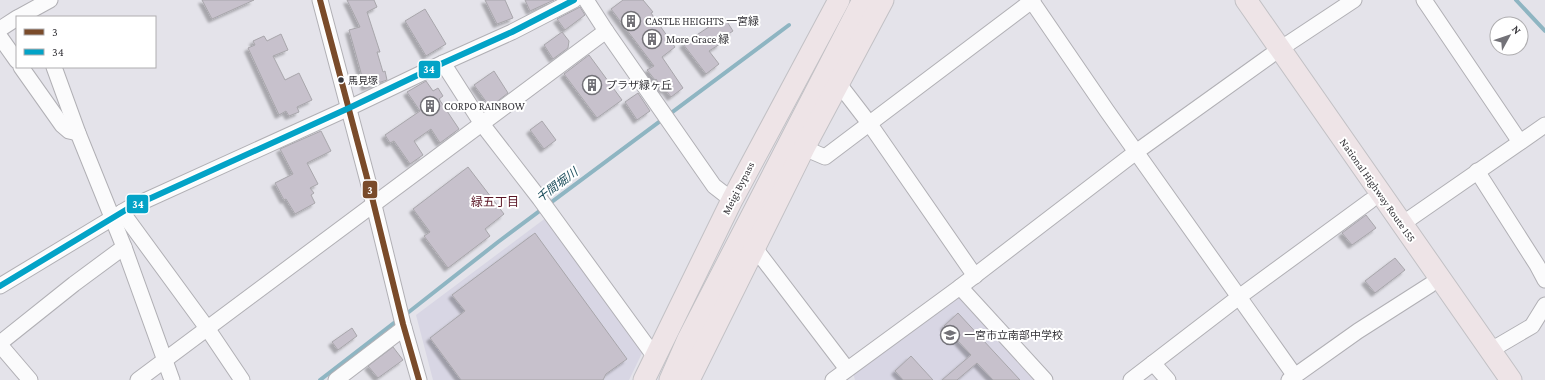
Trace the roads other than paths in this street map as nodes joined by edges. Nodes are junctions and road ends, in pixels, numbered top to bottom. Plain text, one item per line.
1 (50, 0) edge
2 (320, 0) edge
3 (574, 0) edge
4 (586, 0) edge
5 (863, 0) edge
6 (883, 0) edge
7 (1032, 0) edge
8 (1230, 0) edge
9 (1246, 0) edge
10 (1354, 0) edge
11 (1424, 0) edge
12 (836, 1) edge
13 (33, 8) edge
14 (20, 16) edge
15 (16, 18) edge
16 (0, 29) edge
17 (606, 31) junction
18 (0, 37) edge
19 (1275, 53) junction
20 (16, 60) edge
21 (443, 63) junction
22 (22, 68) edge
23 (54, 68) edge
24 (839, 84) junction
25 (349, 108) junction
26 (869, 123) junction
27 (482, 124) junction
28 (1545, 125) edge
29 (78, 133) junction
30 (1520, 142) junction
31 (804, 148) junction
32 (1136, 152) junction
33 (1477, 171) junction
34 (732, 200) junction
35 (1370, 201) junction
36 (374, 205) junction
37 (117, 215) junction
38 (1402, 224) junction
39 (124, 247) junction
40 (754, 248) junction
41 (1541, 262) edge
42 (975, 276) junction
43 (1545, 280) edge
44 (1430, 285) junction
45 (0, 286) edge
46 (960, 287) junction
47 (1239, 297) junction
48 (1545, 305) edge
49 (402, 321) junction
50 (207, 328) junction
51 (0, 344) edge
52 (1491, 350) junction
53 (655, 357) junction
54 (165, 359) junction
55 (1153, 363) junction
56 (847, 369) junction
57 (1292, 378) edge
58 (30, 380) edge
59 (138, 380) edge
60 (172, 380) edge
61 (242, 380) edge
62 (336, 380) edge
63 (419, 380) edge
64 (644, 380) edge
65 (670, 380) edge
66 (689, 380) edge
67 (833, 380) edge
68 (1045, 380) edge
69 (1131, 380) edge
70 (1168, 380) edge
71 (1494, 380) edge
72 (1511, 380) edge

1 - 13 street
2 - 25 street
3 - 21 street
4 - 17 street
5 - 65 highway
6 - 24 highway
7 - 26 street
7 - 32 street
8 - 19 highway, National Highway Route 155
9 - 19 highway, National Highway Route 155
10 - 19 street
11 - 30 street
12 - 34 highway, Meigi Bypass
13 - 14 street
15 - 16 street
17 - 27 street
17 - 34 street
18 - 20 street
19 - 32 street
19 - 35 highway, National Highway Route 155
19 - 38 highway, National Highway Route 155
21 - 25 street
21 - 27 street
22 - 29 street
23 - 29 street
24 - 26 street
24 - 31 highway
25 - 36 street
25 - 37 street
26 - 31 street
26 - 42 street
27 - 36 street
27 - 53 street
28 - 30 street
29 - 37 street
30 - 33 street
31 - 40 highway
32 - 42 street
32 - 47 street
33 - 38 street
33 - 41 street
34 - 53 highway, Meigi Bypass
35 - 44 highway, National Highway Route 155
35 - 47 street
36 - 49 street
36 - 50 street
37 - 39 street
37 - 45 street
37 - 50 street
38 - 52 highway, National Highway Route 155
39 - 51 street
39 - 54 street
40 - 56 street
40 - 66 highway
41 - 43 street
42 - 46 street
44 - 57 street
44 - 71 highway, National Highway Route 155
46 - 56 street
46 - 68 street
47 - 55 street
47 - 57 street
48 - 52 street
49 - 62 street
49 - 63 street
50 - 54 street
50 - 61 street
51 - 58 street
52 - 72 highway, National Highway Route 155
53 - 64 highway, Meigi Bypass
54 - 59 street
54 - 60 street
55 - 69 street
55 - 70 street
56 - 67 street

